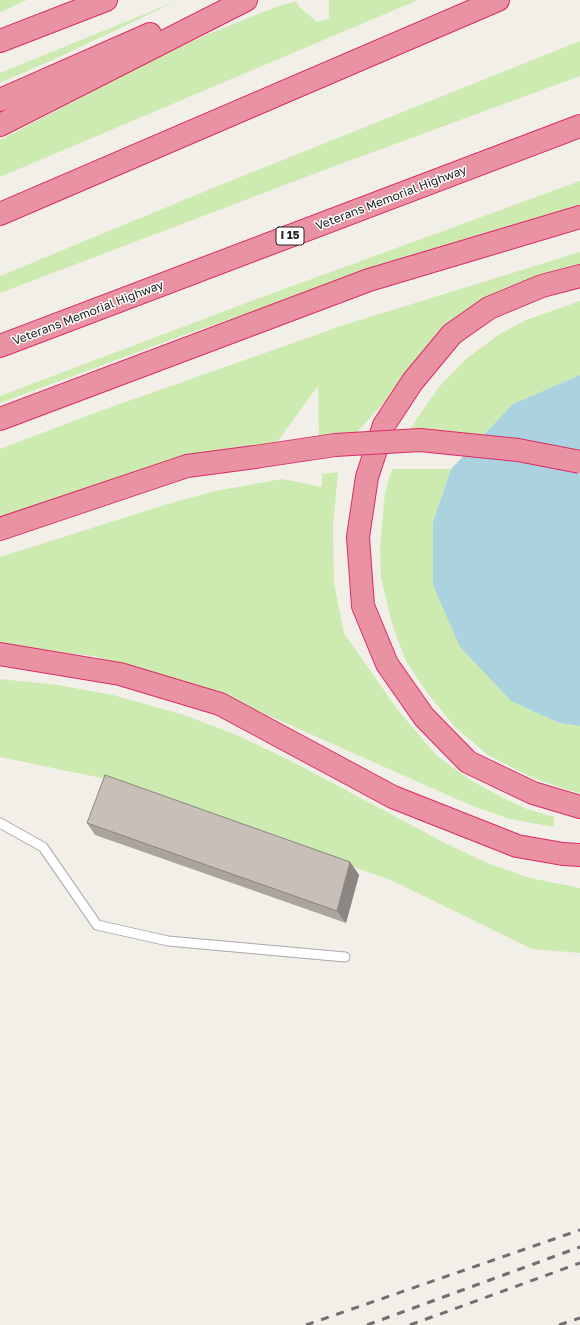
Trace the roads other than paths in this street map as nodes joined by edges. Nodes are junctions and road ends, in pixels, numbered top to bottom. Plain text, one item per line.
1 (106, 0) edge
2 (241, 0) edge
3 (246, 0) edge
4 (498, 0) edge
5 (0, 41) edge
6 (0, 100) edge
7 (0, 125) edge
8 (580, 126) edge
9 (0, 214) edge
10 (580, 217) edge
11 (580, 276) edge
12 (0, 346) edge
13 (0, 419) edge
14 (580, 462) edge
15 (0, 530) edge
16 (0, 654) edge
17 (580, 807) edge
18 (0, 823) edge
19 (580, 855) edge
20 (345, 957) dead end

1 - 5 highway
2 - 6 highway
3 - 7 highway
4 - 9 highway
8 - 12 highway, Veterans Memorial Highway / I 15
10 - 13 highway
11 - 17 highway
14 - 15 highway, bridge
16 - 19 highway
18 - 20 lane

